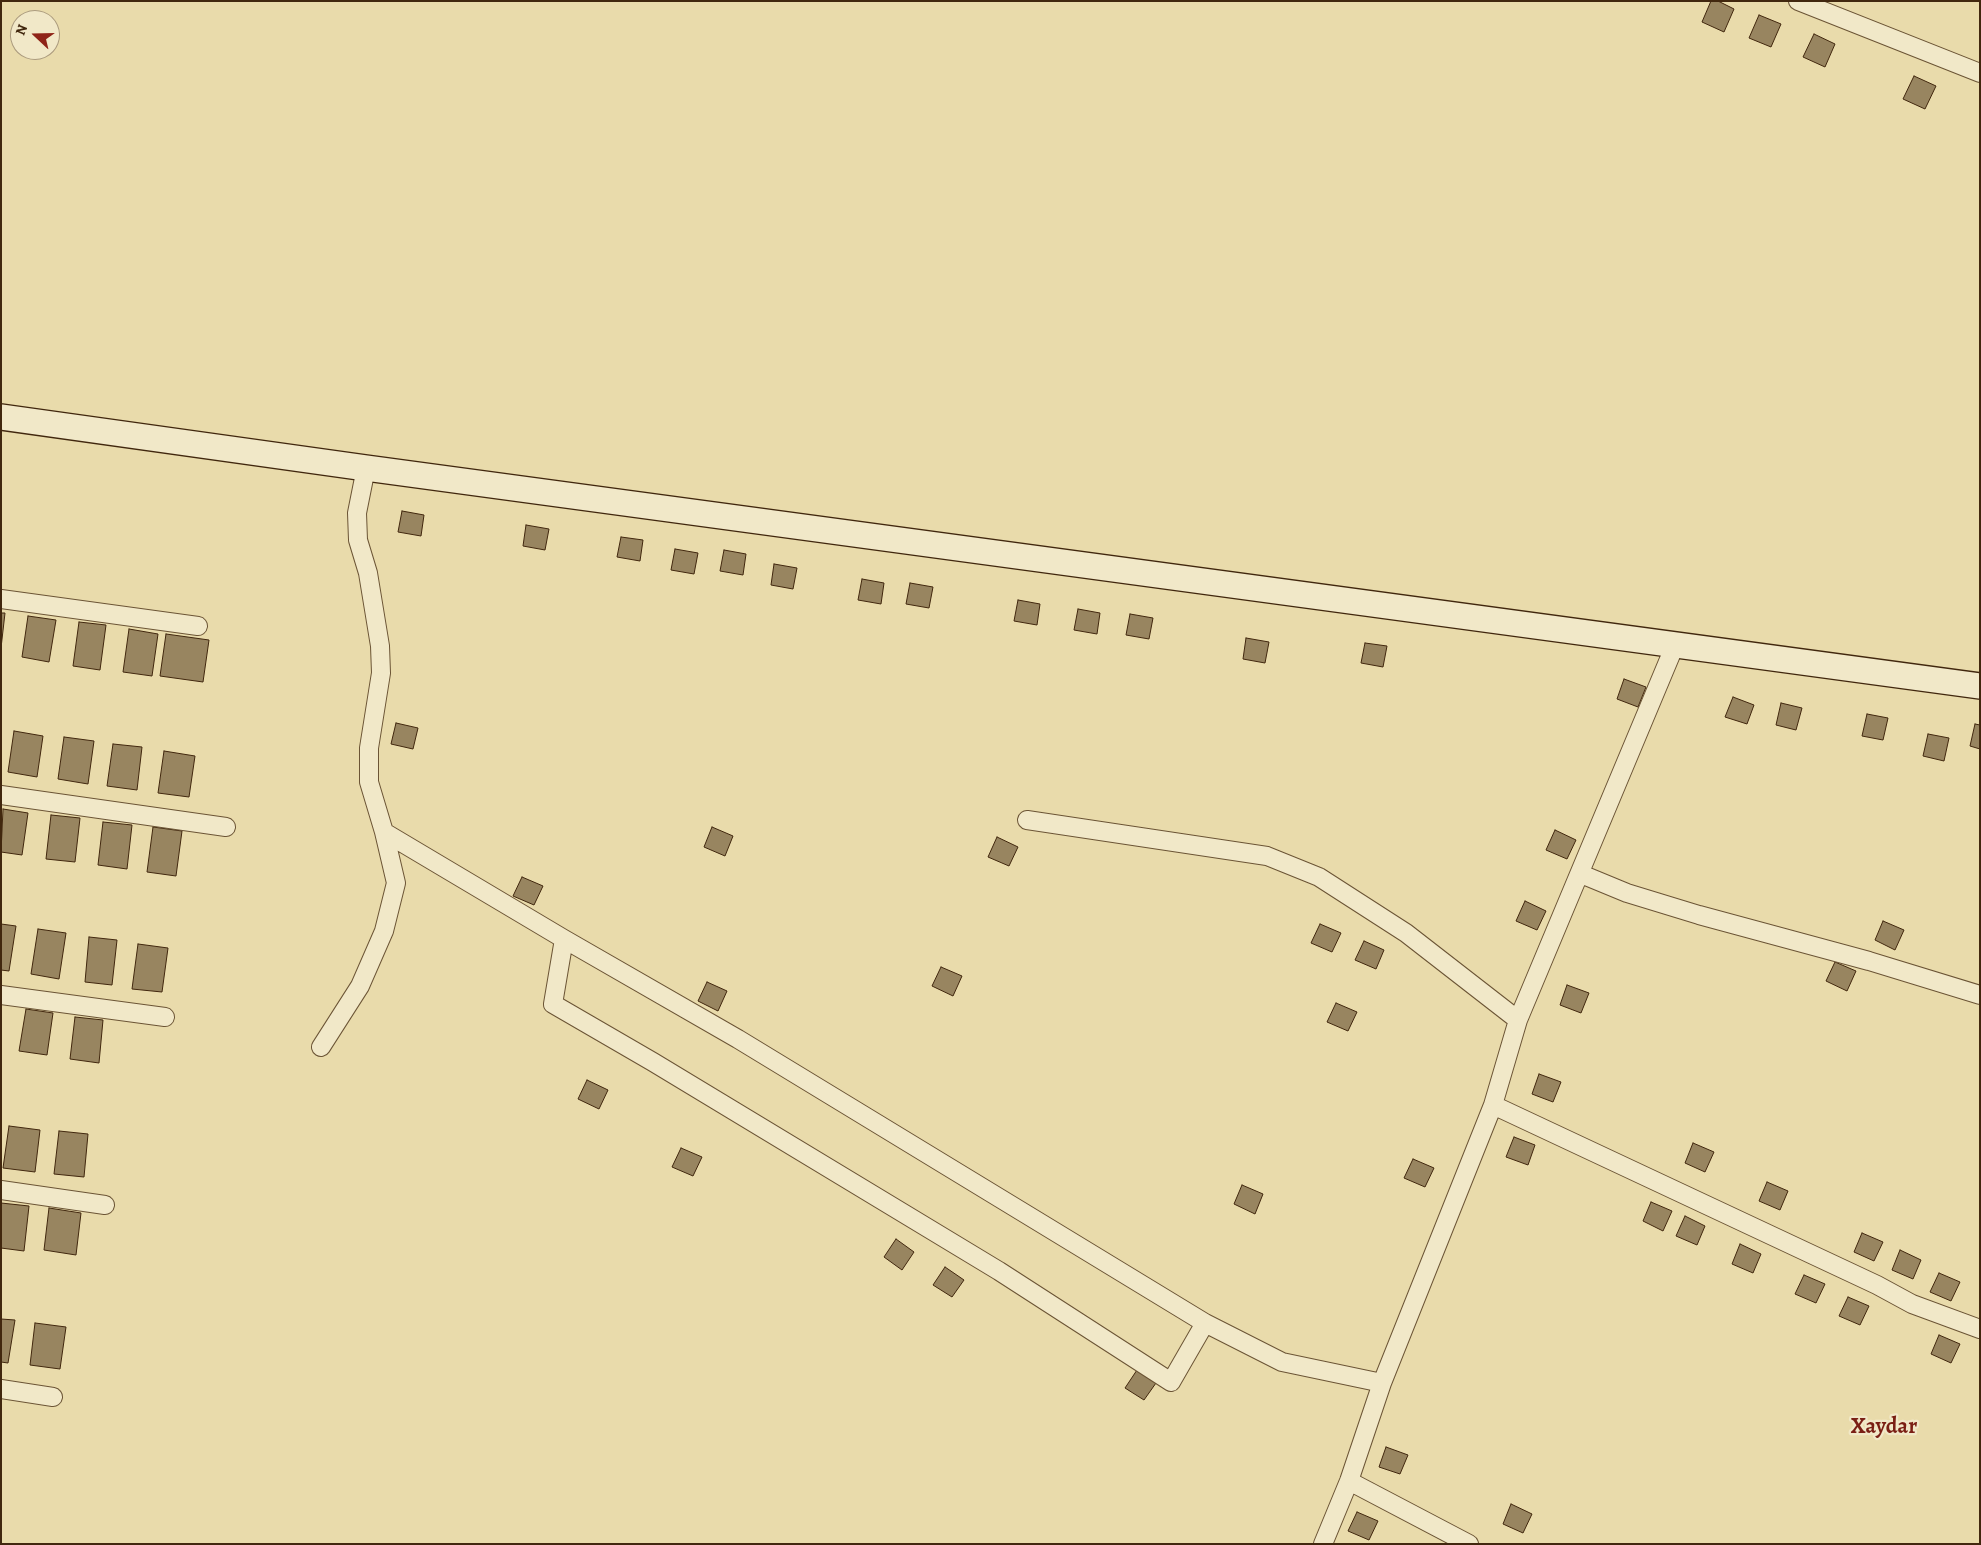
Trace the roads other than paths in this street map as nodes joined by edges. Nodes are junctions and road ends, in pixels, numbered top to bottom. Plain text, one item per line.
1 (1798, 1) edge
2 (1980, 73) edge
3 (1, 417) edge
4 (366, 468) junction
5 (1, 598) edge
6 (198, 626) dead end
7 (1676, 645) junction
8 (1980, 686) edge
9 (1, 795) edge
10 (1027, 820) dead end
11 (226, 827) dead end
12 (384, 832) junction
13 (1581, 874) junction
14 (564, 939) junction
15 (1, 995) edge
16 (1980, 995) edge
17 (165, 1018) dead end
18 (1518, 1020) junction
19 (321, 1047) dead end
20 (1493, 1104) junction
21 (1, 1190) edge
22 (105, 1205) dead end
23 (1205, 1323) junction
24 (1980, 1329) edge
25 (1382, 1383) junction
26 (1, 1389) edge
27 (53, 1397) dead end
28 (1349, 1481) junction
29 (1323, 1544) edge
30 (1469, 1544) edge

1 - 2 street
3 - 4 main road
4 - 7 main road
4 - 12 street
5 - 6 street
7 - 8 main road
7 - 13 street
9 - 11 street
10 - 18 street
12 - 14 street
12 - 19 street
13 - 16 street
13 - 18 street
14 - 23 street
14 - 23 street
15 - 17 street
18 - 20 street
20 - 24 street
20 - 25 street
21 - 22 street
23 - 25 street
25 - 28 street
26 - 27 street
28 - 29 street
28 - 30 street

